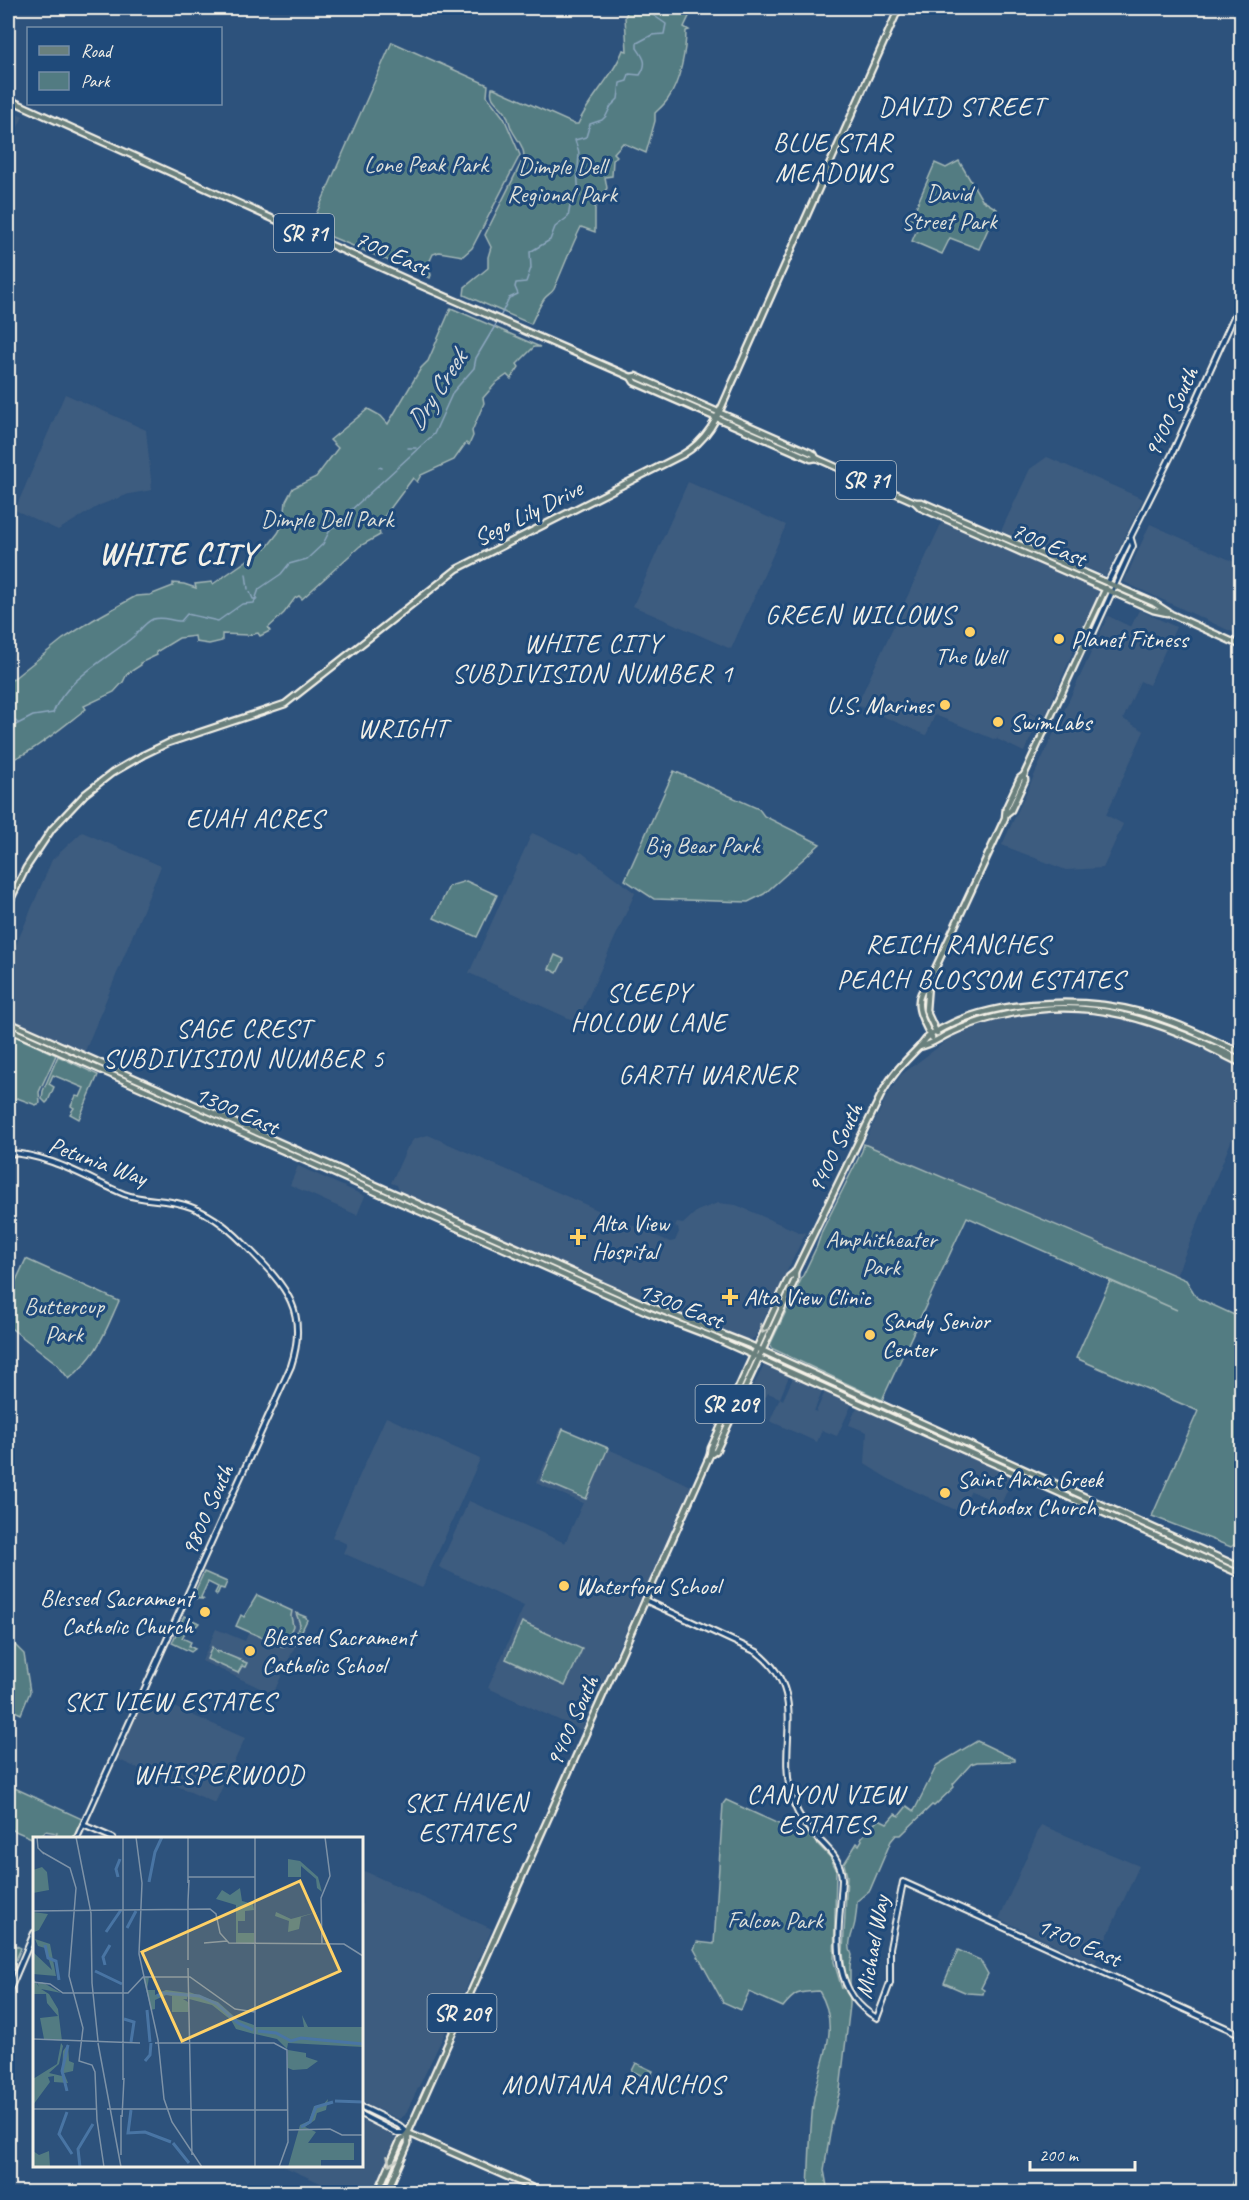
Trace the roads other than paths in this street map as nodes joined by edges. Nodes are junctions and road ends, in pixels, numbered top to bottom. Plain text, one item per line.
1 (899, 8) edge
2 (8, 99) edge
3 (1242, 299) edge
4 (717, 415) junction
5 (915, 502) junction
6 (1131, 539) junction
7 (1108, 582) junction
8 (1115, 585) junction
9 (1105, 589) junction
10 (1112, 592) junction
11 (1171, 614) junction
12 (1086, 640) junction
13 (1242, 646) edge
14 (8, 905) edge
15 (928, 984) junction
16 (8, 1022) edge
17 (8, 1029) edge
18 (936, 1033) junction
19 (931, 1036) junction
20 (940, 1039) junction
21 (934, 1042) junction
22 (1201, 1042) junction
23 (919, 1047) junction
24 (1242, 1056) edge
25 (1242, 1064) edge
26 (8, 1153) edge
27 (795, 1272) junction
28 (755, 1348) junction
29 (762, 1351) junction
30 (752, 1354) junction
31 (759, 1358) junction
32 (279, 1393) joint
33 (710, 1455) junction
34 (1242, 1568) edge
35 (1242, 1575) edge
36 (645, 1600) junction
37 (83, 1825) junction
38 (78, 1837) edge
39 (109, 1837) edge
40 (903, 1882) joint
41 (33, 1935) edge
42 (8, 1994) edge
43 (1242, 2035) edge
44 (363, 2107) edge
45 (363, 2116) edge
46 (408, 2133) junction
47 (378, 2193) edge
48 (387, 2193) edge
49 (542, 2193) edge

1 - 4 main road, Sego Lily Drive
2 - 4 main road, 700 East / SR 71
3 - 6 street, 9400 South
4 - 5 main road, 700 East / SR 71
4 - 14 main road, Sego Lily Drive
5 - 7 main road, 700 East / SR 71
5 - 9 main road, 700 East / SR 71
6 - 7 street, 9400 South
6 - 8 street, 9400 South
7 - 8 main road, 700 East / SR 71
7 - 9 main road, 9400 South
8 - 10 street, 9400 South
8 - 11 main road, 700 East / SR 71
9 - 10 main road, 700 East / SR 71
9 - 12 main road, 9400 South
10 - 11 main road, 700 East / SR 71
10 - 12 street, 9400 South
11 - 13 main road, 700 East / SR 71
12 - 15 main road, 9400 South
15 - 18 main road, 9400 South
15 - 19 main road, 9400 South
16 - 28 main road, 1300 East
17 - 30 main road, 1300 East
18 - 19 main road, SR 209
18 - 20 main road, 9400 South
18 - 24 main road, SR 209
19 - 21 main road, 9400 South
19 - 23 main road, 9400 South / SR 209
20 - 21 main road, SR 209
20 - 22 main road, SR 209
21 - 23 main road, 9400 South / SR 209
22 - 24 main road, SR 209
22 - 25 main road
23 - 27 main road, 9400 South / SR 209
26 - 32 street, Petunia Way
27 -> 28 main road, 9400 South / SR 209
27 - 29 main road, 9400 South / SR 209
28 - 29 main road, 1300 East
28 - 30 main road, 9400 South / SR 209
29 - 31 main road, 9400 South / SR 209
29 - 34 main road, 1300 East
30 - 31 main road, 1300 East
30 - 33 main road, 9400 South / SR 209
31 - 33 main road, 9400 South / SR 209
31 - 35 main road, 1300 East
32 - 37 street, 9800 South
33 - 36 main road, 9400 South / SR 209
36 - 40 street, Michael Way
36 - 46 main road, 9400 South / SR 209
37 - 38 street, 9800 South
37 - 39 street
40 - 43 street, 1700 East
41 - 42 street
44 - 46 street
45 - 46 street
46 -> 47 main road, 9400 South / SR 209
46 - 48 main road, 9400 South / SR 209
46 - 49 main road

